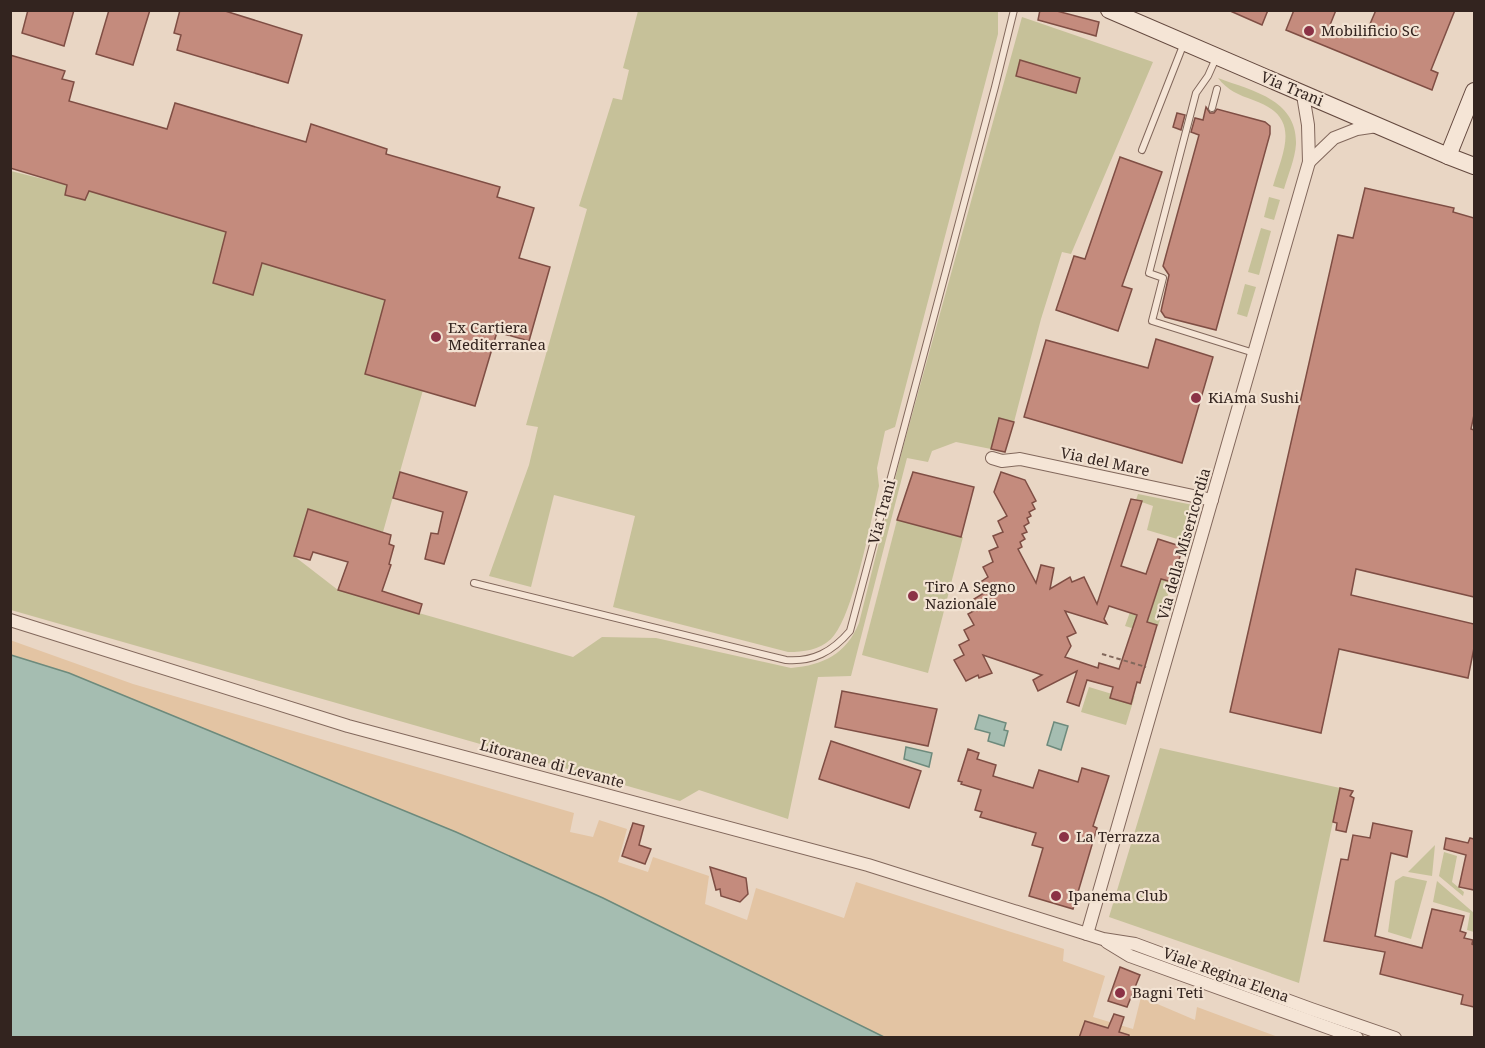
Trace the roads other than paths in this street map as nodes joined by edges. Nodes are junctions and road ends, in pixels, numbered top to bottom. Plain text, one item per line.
1 (1014, 10) edge
2 (1109, 10) edge
3 (1184, 43) junction
4 (1216, 56) junction
5 (1217, 89) dead end
6 (1474, 91) edge
7 (1303, 95) junction
8 (1212, 108) dead end
9 (1380, 126) junction
10 (1142, 150) dead end
11 (1448, 156) junction
12 (1309, 162) junction
13 (1474, 166) edge
14 (1254, 353) junction
15 (992, 458) dead end
16 (1212, 500) junction
17 (474, 583) dead end
18 (10, 620) edge
19 (1087, 934) junction
20 (1344, 1026) junction
21 (1358, 1038) edge
22 (1395, 1038) edge

1 - 17 lane, Via Trani
2 - 3 main road, Via Trani
3 - 4 main road, Via Trani
3 - 10 lane
4 - 7 main road, Via Trani
4 - 14 lane
5 - 8 lane
6 - 11 main road
7 - 9 main road, Via Trani
7 - 12 street, Via della Misericordia
9 - 11 main road, Via Trani
9 - 12 street
11 - 13 main road, Via Trani
12 - 14 street, Via della Misericordia
14 - 16 street, Via della Misericordia
15 - 16 street, Via del Mare
16 - 19 street, Via della Misericordia
18 - 19 street, Litoranea di Levante
19 - 20 street, Viale Regina Elena
20 - 21 street, Viale Regina Elena
20 - 22 street, Viale Regina Elena

